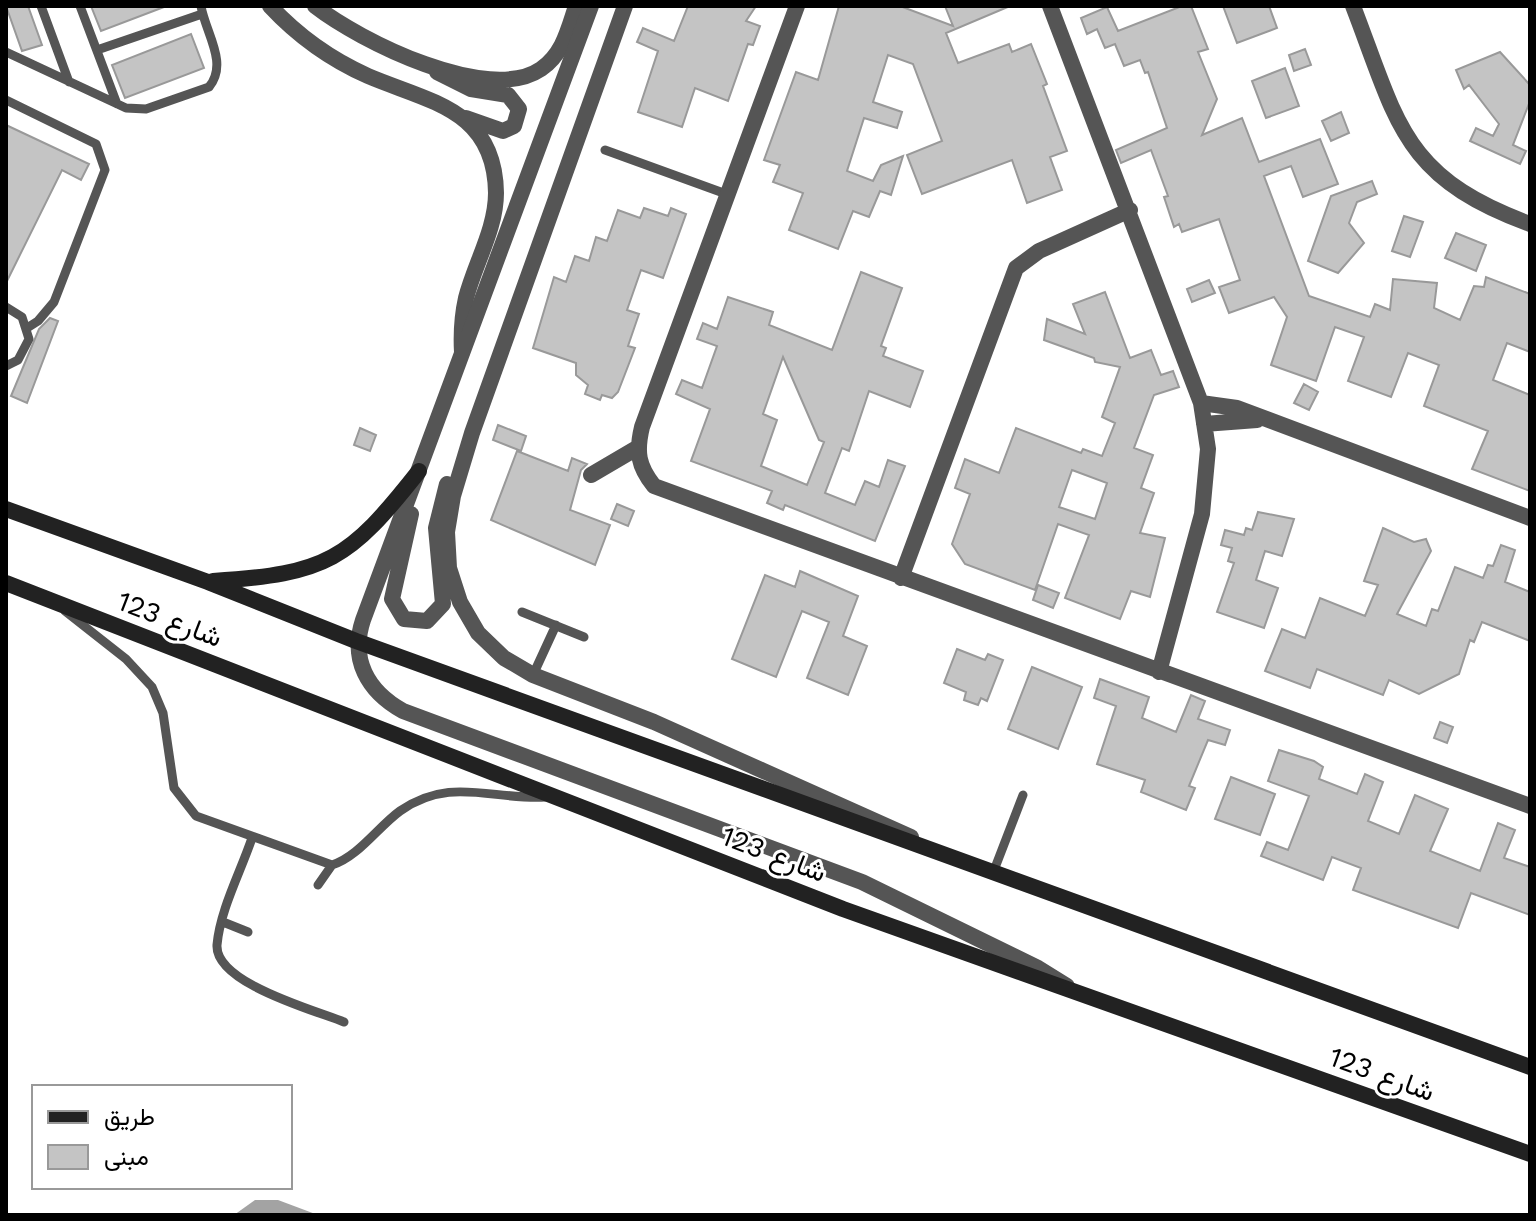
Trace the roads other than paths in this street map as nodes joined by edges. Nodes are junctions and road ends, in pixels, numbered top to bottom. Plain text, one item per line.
1 (41, 6) edge
2 (80, 6) edge
3 (270, 6) edge
4 (315, 6) edge
5 (576, 6) edge
6 (591, 6) edge
7 (625, 6) edge
8 (797, 6) edge
9 (1050, 6) edge
10 (1353, 6) edge
11 (201, 10) edge
12 (97, 50) junction
13 (6, 52) edge
14 (416, 61) junction
15 (69, 82) junction
16 (6, 100) edge
17 (118, 104) junction
18 (461, 116) junction
19 (605, 150) dead end
20 (729, 195) junction
21 (1130, 210) junction
22 (1530, 224) edge
23 (6, 307) edge
24 (27, 328) junction
25 (462, 355) junction
26 (6, 366) edge
27 (1201, 403) junction
28 (1263, 420) junction
29 (1204, 424) junction
30 (472, 433) junction
31 (637, 448) junction
32 (419, 471) junction
33 (591, 475) dead end
34 (412, 493) junction
35 (6, 509) edge
36 (1530, 518) edge
37 (901, 578) junction
38 (208, 582) junction
39 (6, 583) edge
40 (53, 601) junction
41 (522, 612) dead end
42 (556, 625) junction
43 (584, 637) dead end
44 (356, 641) junction
45 (1159, 672) junction
46 (533, 675) junction
47 (1023, 795) dead end
48 (554, 796) junction
49 (1530, 806) edge
50 (252, 838) junction
51 (936, 852) junction
52 (332, 865) junction
53 (993, 873) junction
54 (318, 885) dead end
55 (223, 922) junction
56 (248, 932) dead end
57 (1078, 993) junction
58 (344, 1022) dead end
59 (1530, 1067) edge
60 (1530, 1154) edge

1 - 15 lane
2 - 12 lane
3 - 18 street
4 - 14 street
5 - 14 street
6 - 25 street
7 - 30 street
8 - 20 street
9 - 21 street
10 - 22 street
11 - 12 lane
11 - 17 lane
12 - 17 lane
13 - 15 lane
14 - 18 street
15 - 17 lane
16 - 24 lane
18 - 25 street
19 - 20 lane
20 - 31 street
21 - 27 street
21 - 37 street
23 - 24 lane
24 - 26 lane
25 - 32 street
27 - 28 street
27 - 29 street
28 - 29 street
28 - 36 street
29 - 45 street
30 - 34 street
30 - 46 street
31 - 33 street
31 - 37 street
32 - 34 street
32 - 38 main road
34 - 44 street
35 - 38 main road, شارع 123
37 - 45 street
38 - 44 main road, شارع 123
39 - 40 main road, شارع 123
40 - 48 main road, شارع 123
40 - 50 lane
41 - 42 lane
42 - 43 lane
42 - 46 lane
44 - 51 main road, شارع 123
44 - 57 street
45 - 49 street
46 - 51 street
47 - 53 lane
48 - 52 lane
48 - 57 main road, شارع 123
50 - 52 lane
50 - 55 lane
51 - 53 main road, شارع 123
52 - 54 lane
53 - 59 main road, شارع 123
55 - 56 lane
55 - 58 lane
57 - 60 main road, شارع 123

